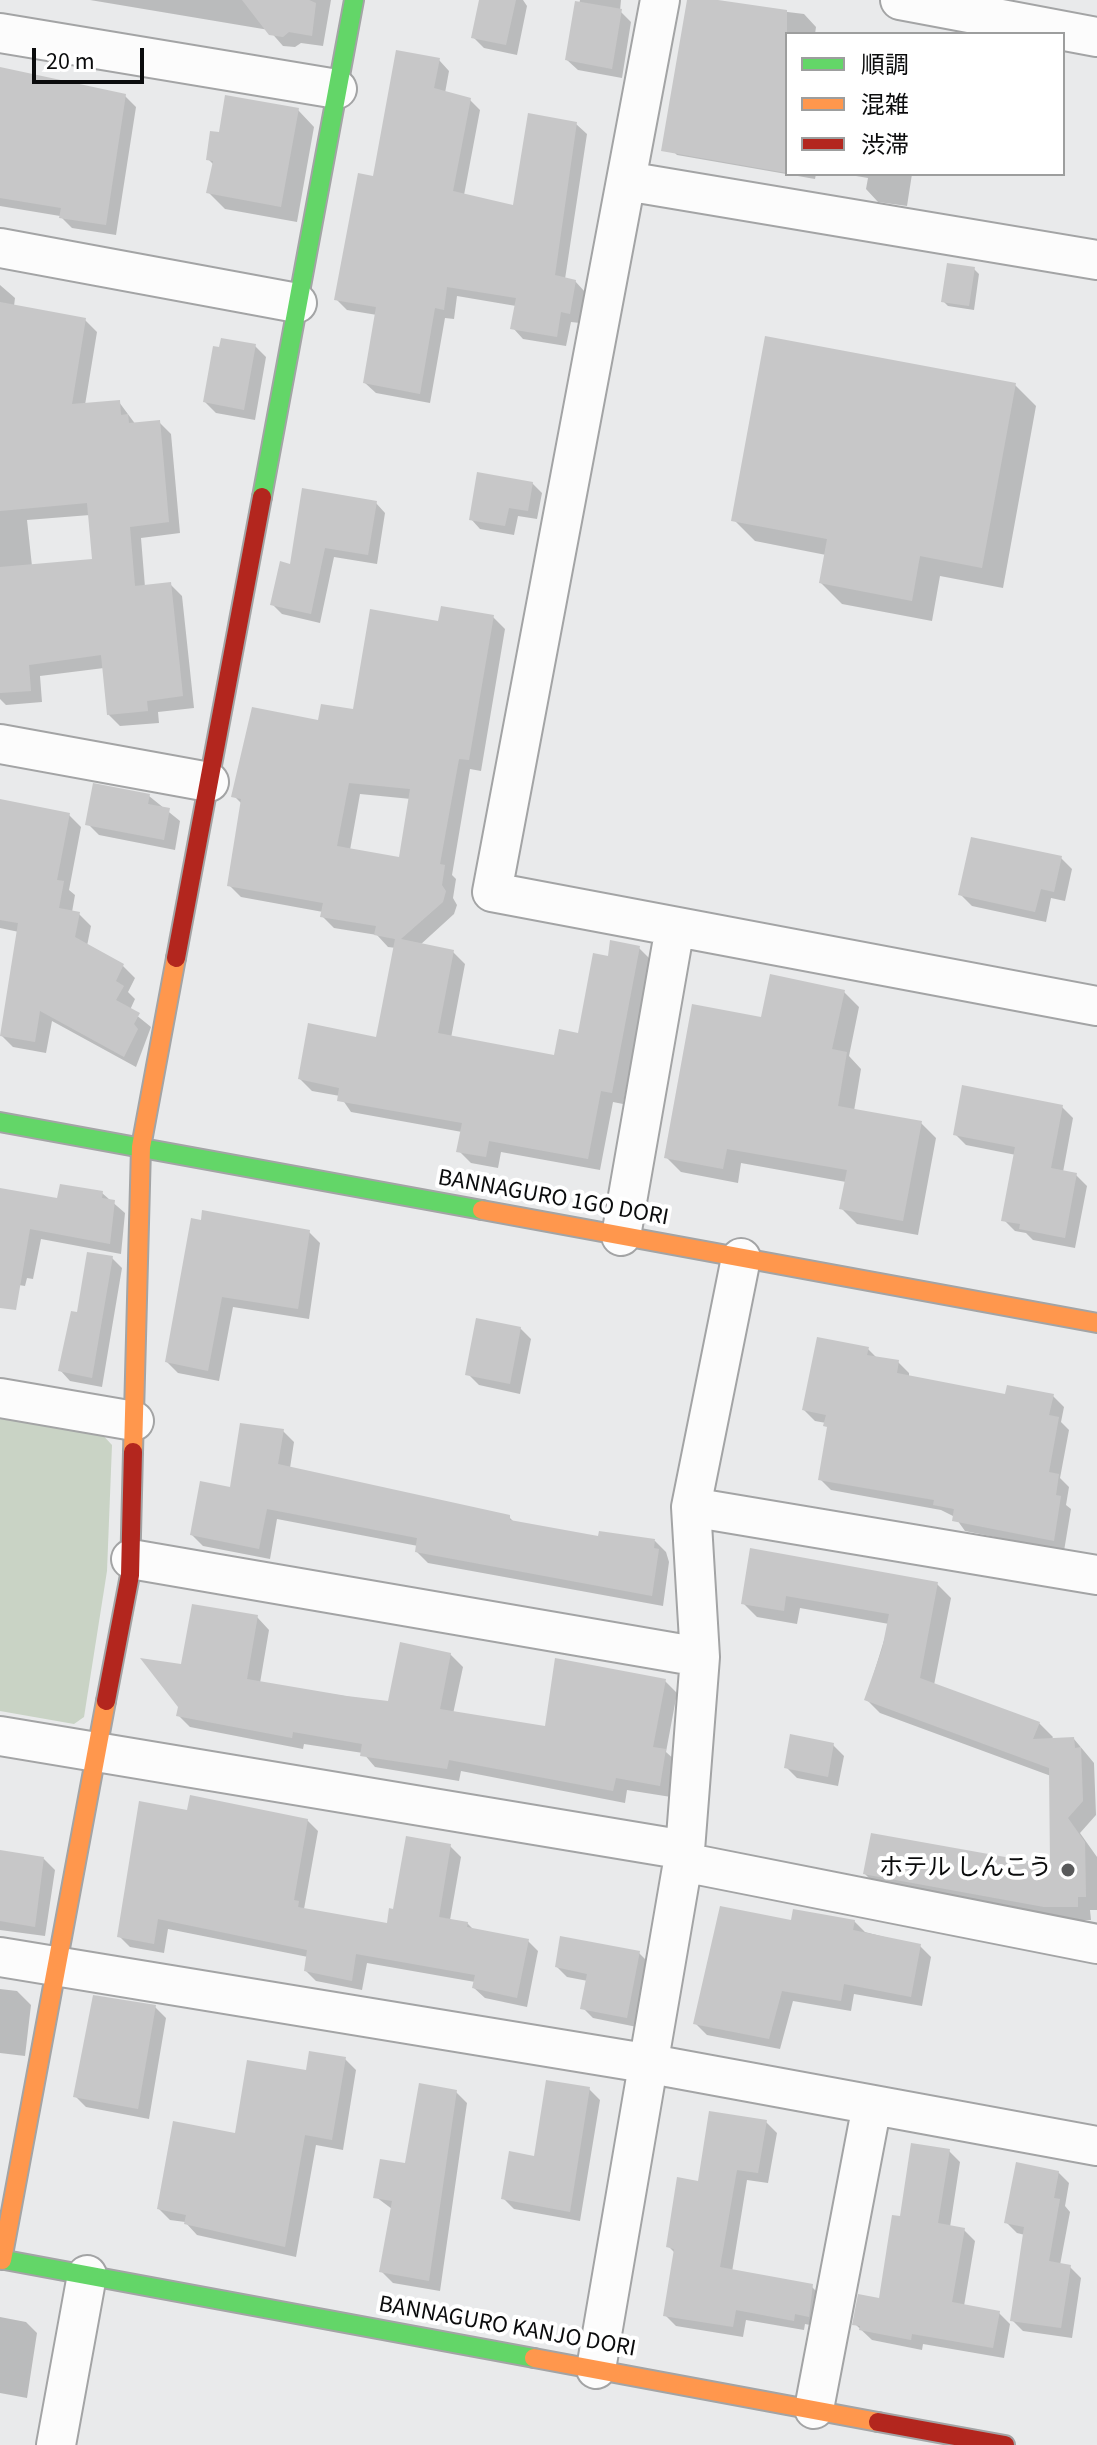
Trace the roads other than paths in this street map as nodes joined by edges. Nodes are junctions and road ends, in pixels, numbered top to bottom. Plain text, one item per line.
1 (354, 0) edge
2 (660, 0) edge
3 (900, 0) edge
4 (0, 33) edge
5 (1097, 37) edge
6 (337, 89) junction
7 (626, 181) junction
8 (0, 248) edge
9 (1097, 260) edge
10 (297, 303) junction
11 (0, 744) edge
12 (209, 782) junction
13 (675, 927) junction
14 (1097, 1006) edge
15 (0, 1122) edge
16 (141, 1147) junction
17 (621, 1236) junction
18 (741, 1258) junction
19 (1097, 1323) edge
20 (0, 1398) edge
21 (134, 1421) junction
22 (691, 1507) junction
23 (131, 1559) junction
24 (1097, 1575) edge
25 (700, 1657) junction
26 (0, 1736) edge
27 (97, 1754) junction
28 (684, 1856) junction
29 (1097, 1944) edge
30 (0, 1957) edge
31 (57, 1965) junction
32 (651, 2064) junction
33 (872, 2105) junction
34 (1097, 2146) edge
35 (1, 2260) edge
36 (87, 2275) junction
37 (596, 2369) junction
38 (814, 2409) junction
39 (56, 2445) edge
40 (1005, 2445) edge

1 - 6 street
2 - 7 street
3 - 5 street
4 - 6 street
6 - 10 street
7 - 9 street
7 - 13 street
8 - 10 street
10 - 12 street
11 - 12 street
12 - 16 street
13 - 14 street
13 - 17 street
15 - 16 street, BANNAGURO 1GO DORI
16 - 17 street, BANNAGURO 1GO DORI
16 - 21 street
17 - 18 street, BANNAGURO 1GO DORI
18 - 19 street, BANNAGURO 1GO DORI
18 - 22 street
20 - 21 street
21 - 23 street
22 - 24 street
22 - 25 street
23 - 25 street
23 - 27 street
25 - 28 street
26 - 27 street
27 - 28 street
27 - 31 street
28 - 29 street
28 - 32 street
30 - 31 street
31 - 32 street
31 - 35 street
32 - 33 street
32 - 37 street
33 - 34 street
33 - 38 street
35 - 36 street, BANNAGURO KANJO DORI
36 - 37 street, BANNAGURO KANJO DORI
36 - 39 street
37 - 38 street, BANNAGURO KANJO DORI
38 - 40 street, BANNAGURO KANJO DORI

